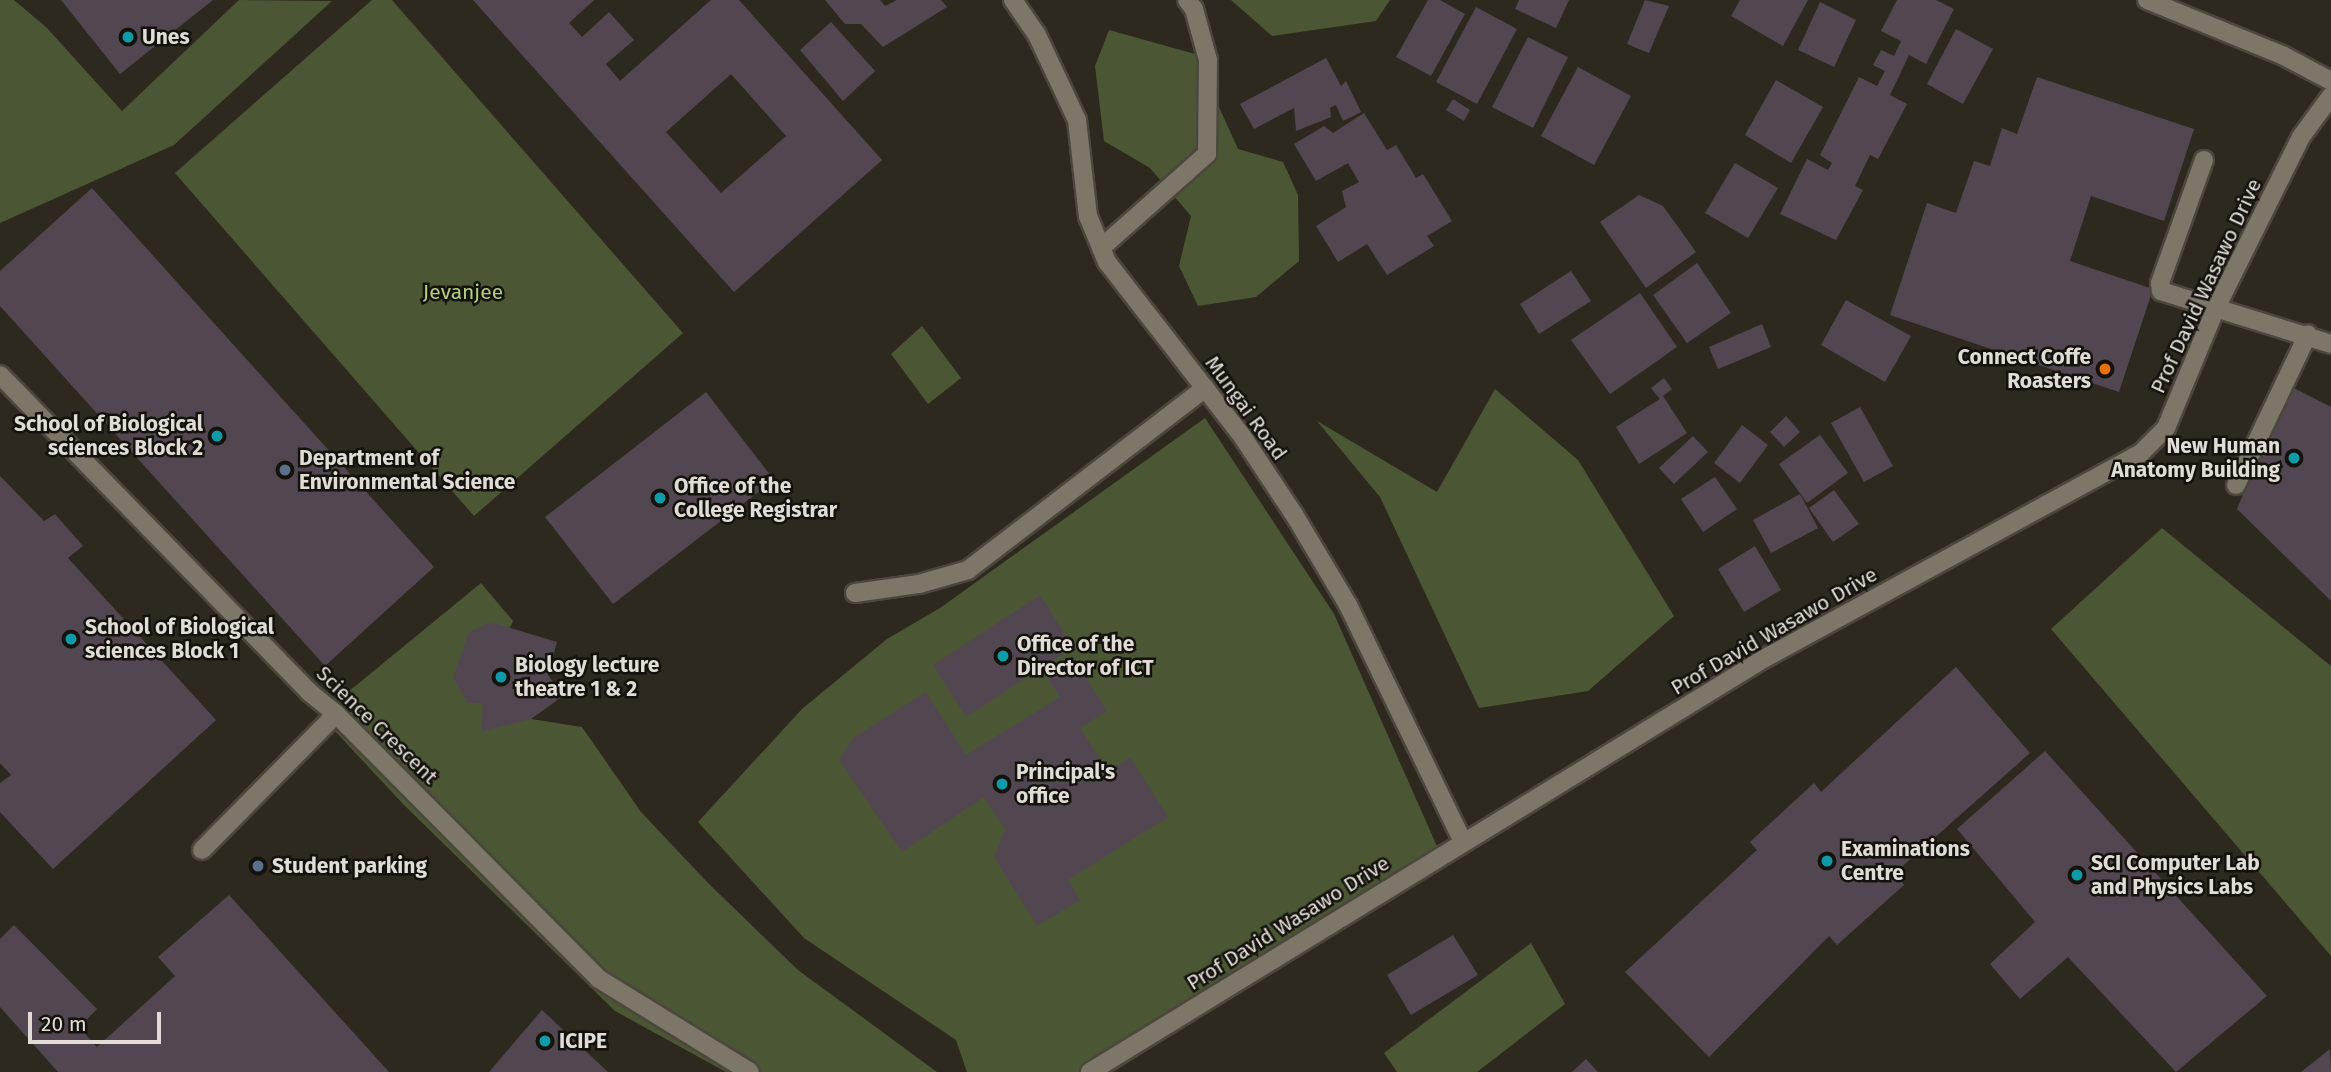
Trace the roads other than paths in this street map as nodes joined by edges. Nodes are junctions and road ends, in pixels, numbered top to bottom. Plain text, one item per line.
1 (1013, 0) edge
2 (1187, 0) edge
3 (2147, 0) edge
4 (2331, 81) edge
5 (2331, 96) edge
6 (2204, 160) dead end
7 (1101, 248) junction
8 (2215, 310) junction
9 (2308, 334) junction
10 (2331, 344) edge
11 (0, 375) edge
12 (1205, 388) junction
13 (2236, 485) dead end
14 (855, 593) dead end
15 (336, 714) junction
16 (1463, 842) junction
17 (202, 850) dead end
18 (750, 1072) edge
19 (1090, 1072) edge

1 - 7 street, Mungai Road
2 - 7 street
3 - 4 street
5 - 8 street, Prof David Wasawo Drive
6 - 8 street
7 - 12 street, Mungai Road
8 - 9 street
8 - 16 street, Prof David Wasawo Drive
9 - 10 street
9 - 13 street
11 - 15 street, Science Crescent
12 - 14 street
12 - 16 street, Mungai Road
15 - 17 street
15 - 18 street, Science Crescent
16 - 19 street, Prof David Wasawo Drive

